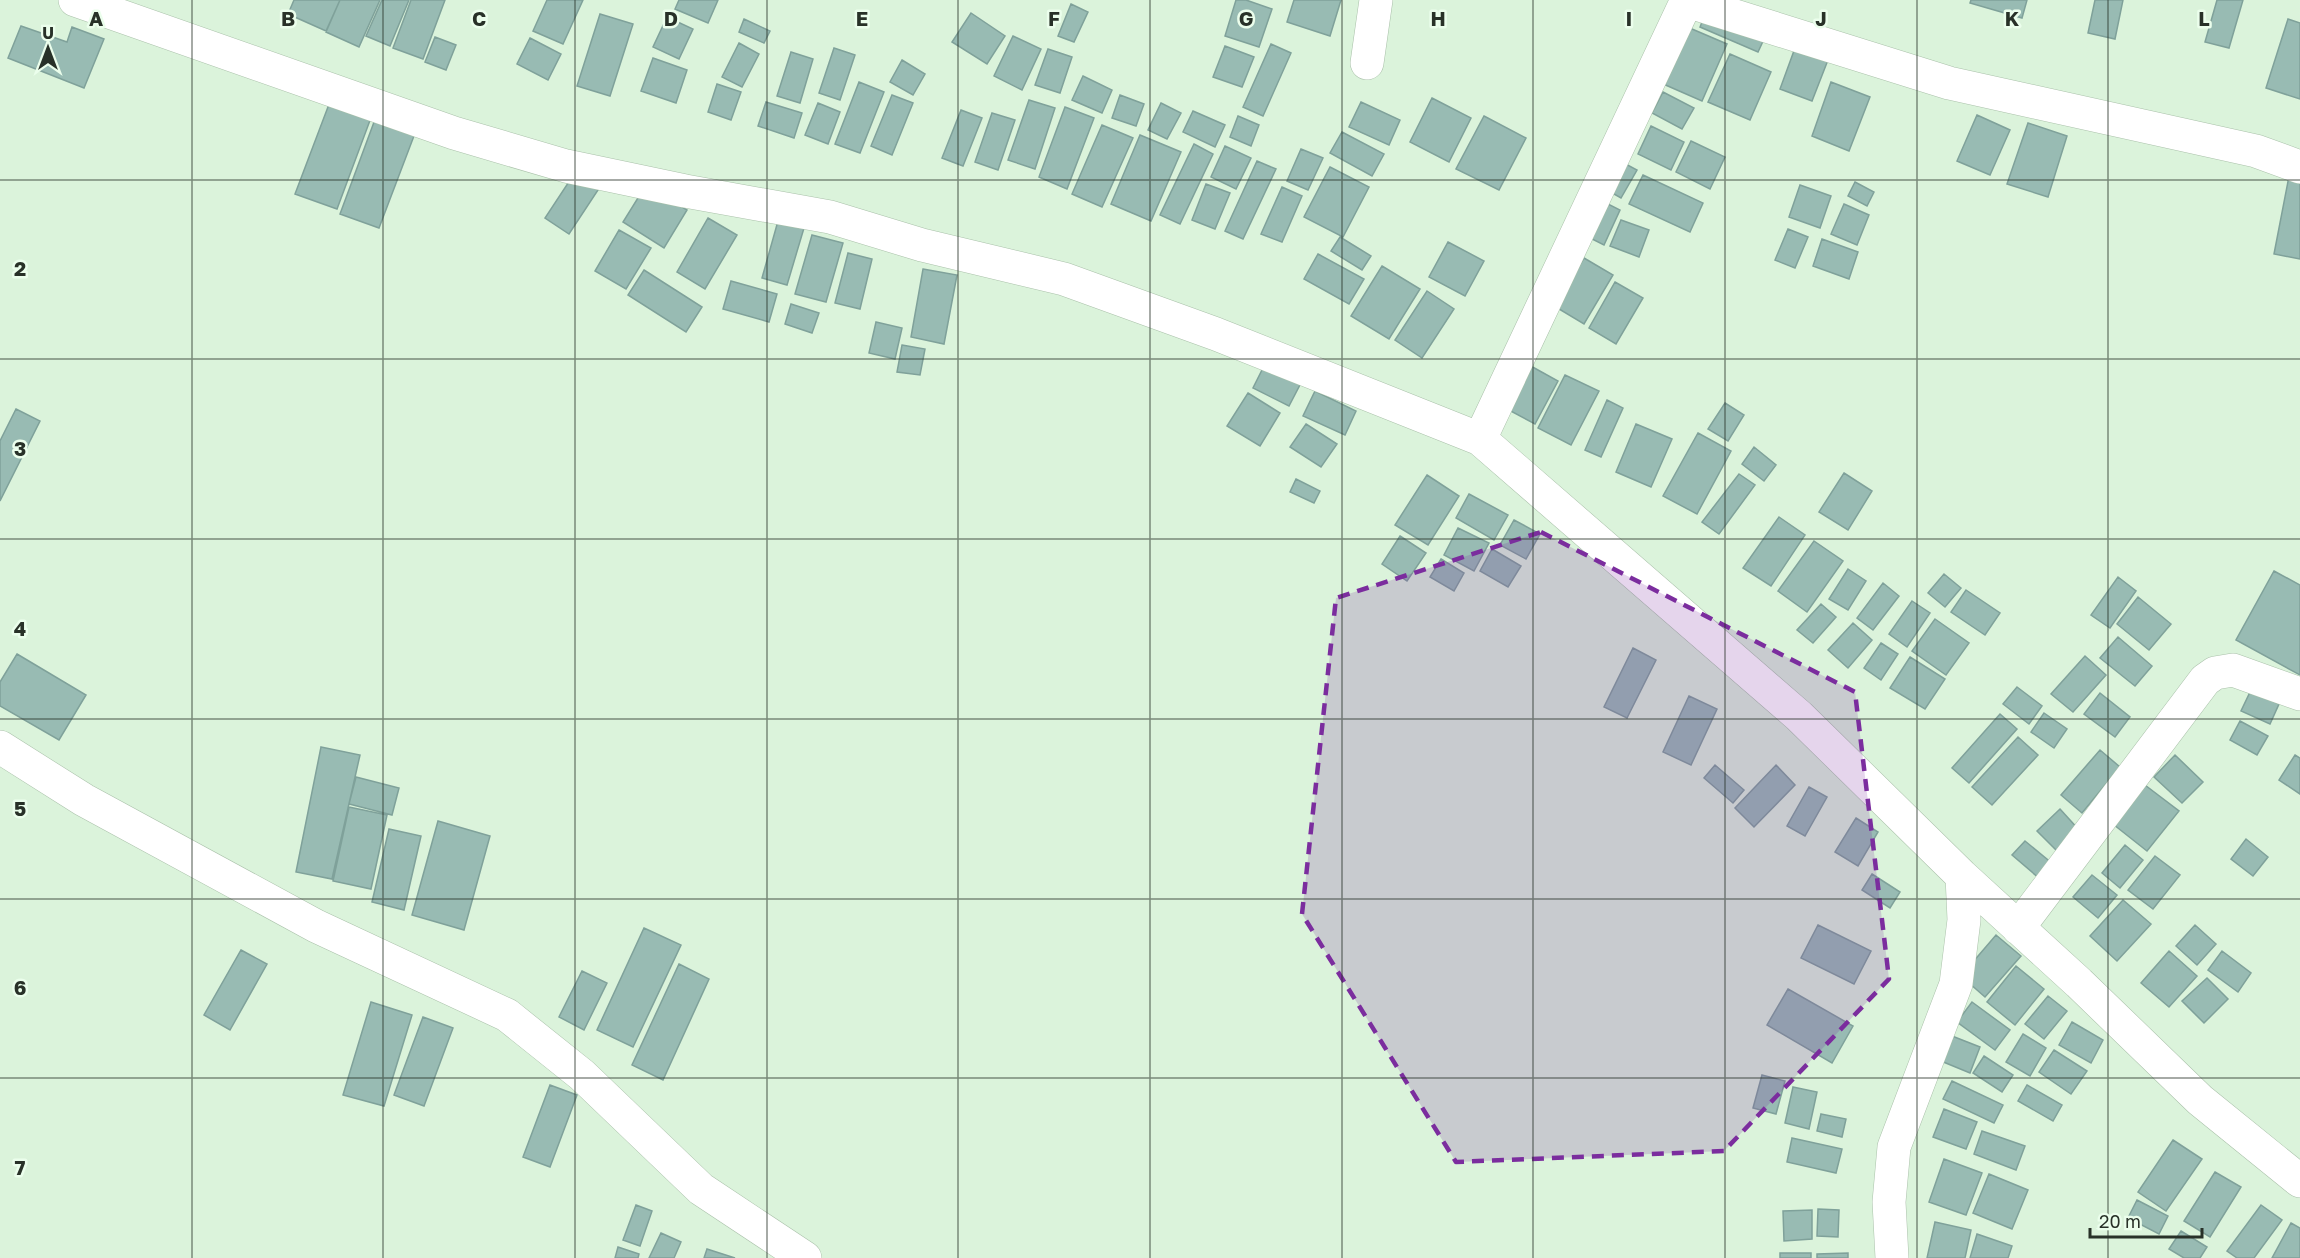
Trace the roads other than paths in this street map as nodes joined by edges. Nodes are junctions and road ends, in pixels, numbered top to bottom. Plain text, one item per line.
1 (75, 0) edge
2 (1376, 0) edge
3 (1687, 0) edge
4 (1367, 63) dead end
5 (2300, 166) edge
6 (1480, 439) junction
7 (2300, 694) edge
8 (0, 747) edge
9 (1962, 876) junction
10 (2018, 928) junction
11 (2300, 1181) edge
12 (805, 1258) edge
13 (1892, 1258) edge

1 - 6 street
2 - 4 street
3 - 5 street
3 - 6 street
6 - 9 street
7 - 10 street
8 - 12 street
9 - 10 street
9 - 13 street
10 - 11 street

